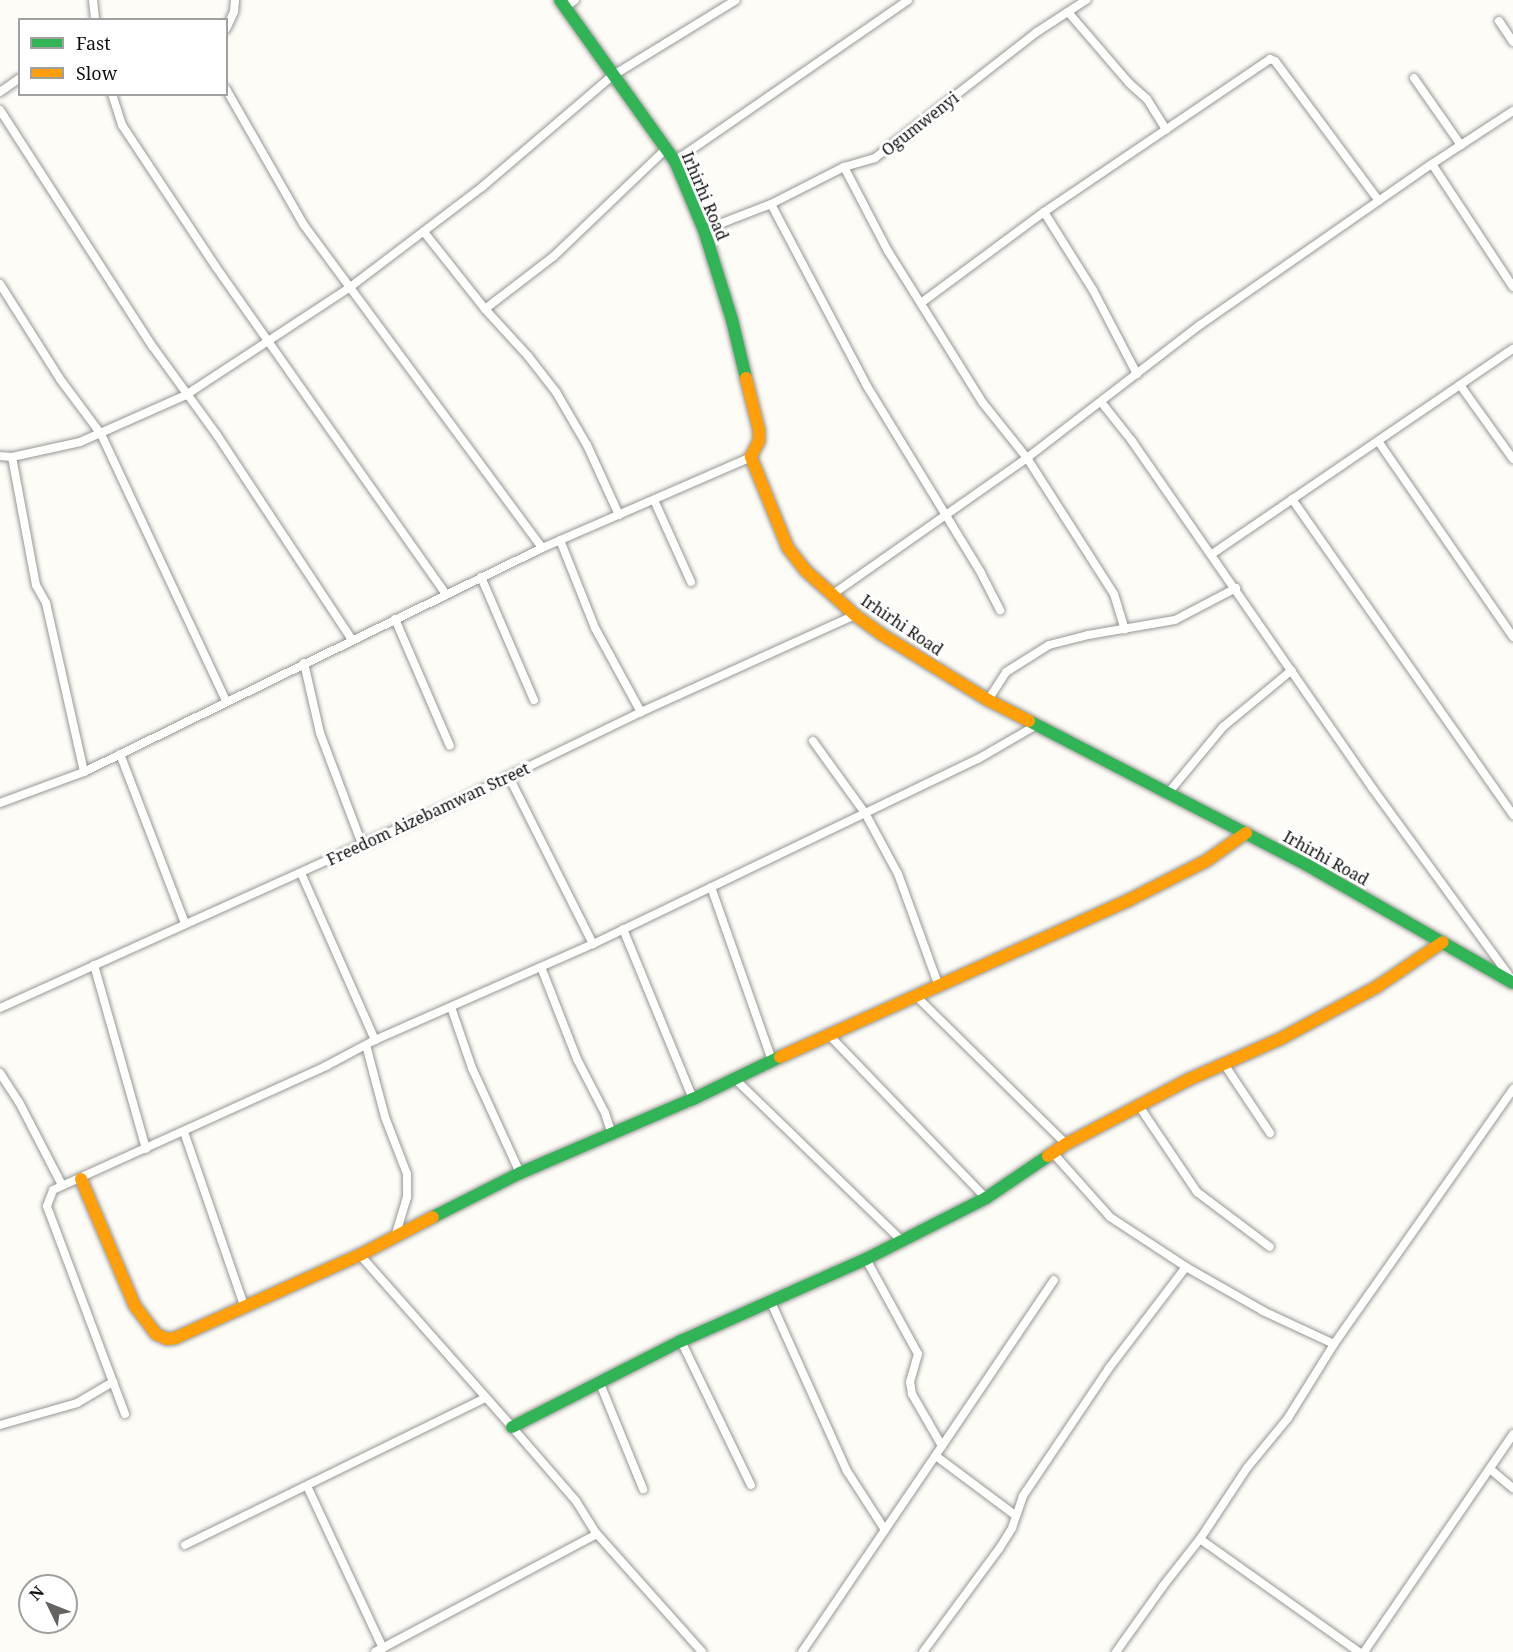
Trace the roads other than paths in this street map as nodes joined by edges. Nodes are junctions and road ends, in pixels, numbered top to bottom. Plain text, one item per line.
1 (93, 0) edge
2 (235, 0) edge
3 (736, 0) edge
4 (908, 0) edge
5 (1086, 0) edge
6 (566, 2) edge
7 (1068, 12) junction
8 (95, 18) edge
9 (1499, 21) dead end
10 (228, 25) edge
11 (1513, 42) edge
12 (612, 76) junction
13 (1414, 78) dead end
14 (18, 79) edge
15 (0, 92) edge
16 (228, 92) edge
17 (113, 96) edge
18 (0, 110) edge
19 (1513, 111) edge
20 (1166, 129) junction
21 (1461, 145) junction
22 (666, 149) junction
23 (675, 161) junction
24 (1432, 164) junction
25 (844, 167) junction
26 (1379, 201) junction
27 (771, 204) junction
28 (1044, 212) junction
29 (704, 230) junction
30 (424, 232) junction
31 (0, 284) edge
32 (1513, 287) edge
33 (349, 288) junction
34 (921, 303) junction
35 (485, 309) junction
36 (267, 343) junction
37 (1513, 349) edge
38 (1137, 374) junction
39 (1460, 385) junction
40 (186, 395) junction
41 (1101, 402) junction
42 (101, 434) junction
43 (1378, 441) junction
44 (0, 456) edge
45 (12, 457) junction
46 (751, 457) junction
47 (1027, 458) junction
48 (1513, 459) edge
49 (1292, 499) junction
50 (654, 500) junction
51 (620, 515) junction
52 (944, 516) junction
53 (560, 540) junction
54 (542, 548) junction
55 (1212, 554) junction
56 (481, 577) junction
57 (691, 582) dead end
58 (1236, 588) junction
59 (446, 594) junction
60 (833, 594) junction
61 (1000, 610) dead end
62 (855, 615) junction
63 (395, 619) junction
64 (1125, 628) junction
65 (1513, 637) edge
66 (352, 640) junction
67 (304, 663) junction
68 (1292, 670) junction
69 (534, 700) dead end
70 (988, 700) junction
71 (226, 701) junction
72 (641, 712) junction
73 (1035, 726) junction
74 (813, 741) dead end
75 (450, 746) dead end
76 (120, 754) junction
77 (84, 772) junction
78 (509, 777) junction
79 (1169, 792) junction
80 (0, 803) edge
81 (865, 813) junction
82 (1513, 815) edge
83 (1246, 833) junction
84 (362, 844) junction
85 (301, 873) junction
86 (711, 887) junction
87 (185, 923) junction
88 (623, 929) junction
89 (1443, 942) junction
90 (592, 944) junction
91 (94, 965) junction
92 (541, 967) junction
93 (1513, 982) edge
94 (938, 984) junction
95 (915, 995) junction
96 (451, 1007) junction
97 (0, 1008) edge
98 (828, 1034) junction
99 (375, 1040) junction
100 (366, 1045) junction
101 (772, 1060) junction
102 (1224, 1064) junction
103 (0, 1073) edge
104 (735, 1078) junction
105 (1513, 1089) edge
106 (693, 1099) junction
107 (1139, 1106) junction
108 (184, 1132) junction
109 (1270, 1133) dead end
110 (612, 1134) junction
111 (1066, 1144) junction
112 (146, 1149) junction
113 (1053, 1153) junction
114 (520, 1173) junction
115 (81, 1179) junction
116 (62, 1185) junction
117 (986, 1198) junction
118 (395, 1237) junction
119 (900, 1239) junction
120 (1270, 1247) dead end
121 (360, 1255) junction
122 (866, 1258) junction
123 (1186, 1267) junction
124 (1054, 1280) dead end
125 (770, 1300) junction
126 (245, 1308) junction
127 (681, 1341) junction
128 (1334, 1344) junction
129 (599, 1381) junction
130 (113, 1382) junction
131 (485, 1398) junction
132 (125, 1414) dead end
133 (0, 1425) edge
134 (512, 1426) junction
135 (1513, 1434) edge
136 (942, 1446) junction
137 (936, 1456) junction
138 (1490, 1469) junction
139 (751, 1485) dead end
140 (307, 1486) junction
141 (1513, 1488) edge
142 (643, 1489) dead end
143 (1015, 1515) junction
144 (885, 1530) junction
145 (597, 1534) junction
146 (1200, 1539) junction
147 (185, 1545) dead end
148 (379, 1650) edge
149 (702, 1652) edge
150 (802, 1652) edge
151 (923, 1652) edge
152 (1116, 1652) edge
153 (1359, 1652) edge
154 (1364, 1652) edge

1 - 8 street
2 - 10 street
3 - 12 street
4 - 23 street
5 - 7 street, Ogumwenyi
6 - 12 street, Irhirhi Road
7 - 20 street
7 - 25 street, Ogumwenyi
9 - 11 street
12 - 22 street, Irhirhi Road
12 - 30 street
13 - 21 street
14 - 15 street
16 - 33 street
17 - 36 street
18 - 40 street
19 - 21 street
20 - 26 street
20 - 28 street
21 - 24 street
22 - 23 street, Irhirhi Road
22 - 35 street
23 - 29 street, Irhirhi Road
24 - 26 street
24 - 32 street
25 - 27 street, Ogumwenyi
25 - 34 street
26 - 38 street
27 - 29 street, Ogumwenyi
27 - 52 street
28 - 34 street
28 - 38 street
29 - 46 street, Irhirhi Road
30 - 33 street
30 - 35 street
31 - 42 street
33 - 36 street
33 - 54 street
34 - 47 street
35 - 51 street
36 - 40 street
36 - 59 street
37 - 39 street
38 - 41 street
39 - 43 street
39 - 48 street
40 - 42 street
40 - 66 street
41 - 47 street
41 - 55 street
42 - 45 street
42 - 71 street
43 - 49 street
43 - 65 street
44 - 45 street
45 - 77 street
46 - 50 street
46 - 60 street, Irhirhi Road
47 - 52 street
47 - 64 street
49 - 55 street
49 - 82 street
50 - 51 street
50 - 57 street
51 - 53 street
52 - 60 street
52 - 61 street
53 - 54 street
53 - 72 street
54 - 56 street
55 - 58 street
56 - 59 street
56 - 69 street
58 - 64 street
58 - 68 street
59 - 63 street
60 - 62 street, Irhirhi Road
62 - 70 street, Irhirhi Road
62 - 72 street, Freedom Aizebamwan Street
63 - 66 street
63 - 75 street
64 - 70 street
66 - 67 street
67 - 71 street
67 - 84 street
68 - 79 street
68 - 93 street
70 - 73 street, Irhirhi Road
71 - 76 street
72 - 78 street, Freedom Aizebamwan Street
73 - 79 street, Irhirhi Road
73 - 81 street
74 - 81 street
76 - 77 street
76 - 87 street
77 - 80 street
78 - 84 street, Freedom Aizebamwan Street
78 - 90 street
79 - 83 street, Irhirhi Road
81 - 86 street
81 - 94 street
83 - 89 street, Irhirhi Road
83 - 94 street
84 - 85 street, Freedom Aizebamwan Street
85 - 87 street, Freedom Aizebamwan Street
85 - 99 street
86 - 88 street
86 - 101 street
87 - 91 street, Freedom Aizebamwan Street
88 - 90 street
88 - 106 street
89 - 93 street, Irhirhi Road
89 - 102 street
90 - 92 street
91 - 97 street, Freedom Aizebamwan Street
91 - 112 street
92 - 96 street
92 - 110 street
94 - 95 street
95 - 98 street
95 - 111 street
96 - 99 street
96 - 114 street
98 - 101 street
98 - 117 street
99 - 100 street
100 - 108 street
100 - 118 street
101 - 104 street
102 - 107 street
102 - 109 street
103 - 116 street
104 - 106 street
104 - 119 street
105 - 128 street
106 - 110 street
107 - 111 street
107 - 120 street
108 - 112 street
108 - 126 street
110 - 114 street
111 - 113 street
112 - 115 street
113 - 117 street
113 - 123 street
114 - 118 street
115 - 116 street
115 - 126 street
116 - 130 street
117 - 119 street
118 - 121 street
119 - 122 street
121 - 126 street
121 - 131 street
122 - 125 street
122 - 136 street
123 - 128 street
123 - 143 street
124 - 136 street
125 - 127 street
125 - 144 street
127 - 129 street
127 - 139 street
128 - 146 street
129 - 134 street
129 - 142 street
130 - 132 street
130 - 133 street
131 - 134 street
131 - 140 street
134 - 145 street
135 - 138 street
136 - 137 street
137 - 143 street
137 - 144 street
138 - 141 street
138 - 154 street
140 - 147 street
140 - 148 street
143 - 151 street
144 - 150 street
145 - 148 street
145 - 149 street
146 - 152 street
146 - 153 street

